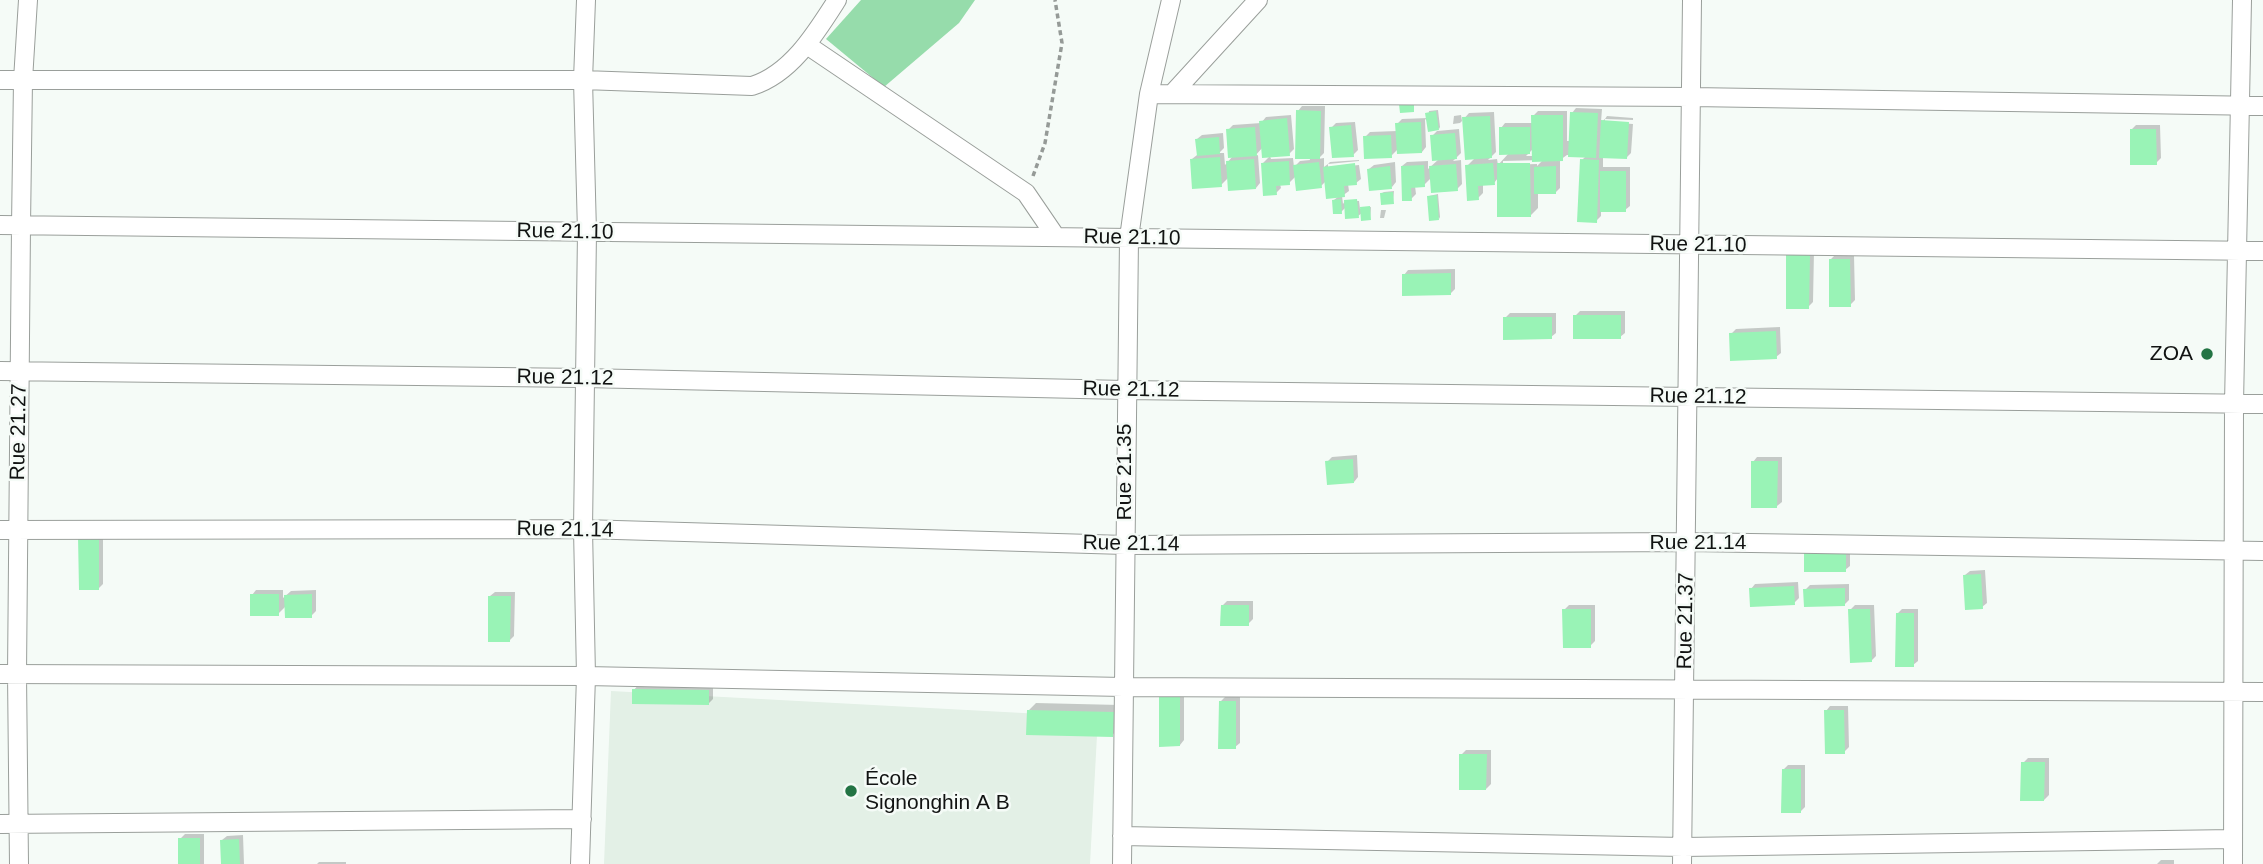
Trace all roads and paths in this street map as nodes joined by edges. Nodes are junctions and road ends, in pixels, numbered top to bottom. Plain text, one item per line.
1 (28, 0) edge
2 (586, 0) edge
3 (837, 0) edge
4 (1055, 0) edge
5 (1171, 0) edge
6 (1258, 0) edge
7 (1692, 0) edge
8 (2242, 0) edge
9 (807, 45) junction
10 (0, 80) edge
11 (23, 80) junction
12 (583, 80) junction
13 (1149, 94) junction
14 (1172, 94) junction
15 (1692, 97) junction
16 (2239, 106) junction
17 (2263, 106) edge
18 (1027, 193) junction
19 (0, 225) edge
20 (21, 226) junction
21 (587, 232) junction
22 (1056, 237) junction
23 (1129, 238) junction
24 (1690, 245) junction
25 (2236, 251) junction
26 (2263, 251) edge
27 (0, 371) edge
28 (20, 371) junction
29 (584, 378) junction
30 (1125, 390) junction
31 (1689, 397) junction
32 (2234, 404) junction
33 (2263, 404) edge
34 (583, 529) junction
35 (9, 530) edge
36 (1687, 542) junction
37 (1125, 545) junction
38 (2233, 551) junction
39 (2263, 551) edge
40 (8, 674) edge
41 (586, 676) junction
42 (1123, 687) junction
43 (1685, 690) junction
44 (2234, 691) junction
45 (2263, 692) edge
46 (582, 819) junction
47 (8, 824) edge
48 (1122, 836) junction
49 (2233, 839) junction
50 (1683, 855) edge
51 (19, 864) edge
52 (580, 864) edge
53 (1122, 864) edge
54 (2233, 864) edge

1 - 11 street, Rue 21.27
2 - 12 street
3 - 9 street
4 - 18 path
5 - 13 street, Rue 21.35
6 - 14 street
7 - 15 street, Rue 21.37
8 - 16 street
9 - 12 street
9 - 18 street
10 - 11 street
11 - 12 street
11 - 20 street, Rue 21.27
12 - 21 street
13 - 14 street
13 - 23 street, Rue 21.35
14 - 15 street
15 - 16 street
15 - 24 street, Rue 21.37
16 - 17 street
16 - 25 street
18 - 22 street
19 - 20 street, Rue 21.10
20 - 21 street, Rue 21.10
20 - 28 street, Rue 21.27
21 - 22 street, Rue 21.10
21 - 29 street
22 - 23 street, Rue 21.10
23 - 24 street, Rue 21.10
23 - 30 street, Rue 21.35
24 - 25 street, Rue 21.10
24 - 31 street, Rue 21.37
25 - 26 street, Rue 21.10
25 - 32 street
27 - 28 street, Rue 21.12
28 - 29 street, Rue 21.12
28 - 35 street, Rue 21.27
29 - 30 street, Rue 21.12
29 - 34 street
30 - 31 street, Rue 21.12
30 - 37 street, Rue 21.35
31 - 32 street, Rue 21.12
31 - 36 street, Rue 21.37
32 - 33 street, Rue 21.12
32 - 38 street
34 - 35 street, Rue 21.14
34 - 37 street, Rue 21.14
34 - 41 street
35 - 40 street, Rue 21.27
36 - 37 street, Rue 21.14
36 - 38 street, Rue 21.14
36 - 43 street, Rue 21.37
37 - 42 street, Rue 21.35
38 - 39 street, Rue 21.14
38 - 44 street
40 - 41 street
40 - 47 street, Rue 21.27
41 - 42 street
41 - 46 street
42 - 43 street
42 - 48 street, Rue 21.35
43 - 44 street
43 - 50 street, Rue 21.37
44 - 45 street
44 - 49 street
46 - 47 street
46 - 52 street
47 - 51 street, Rue 21.27
48 - 50 street
48 - 53 street, Rue 21.35
49 - 50 street
49 - 54 street

